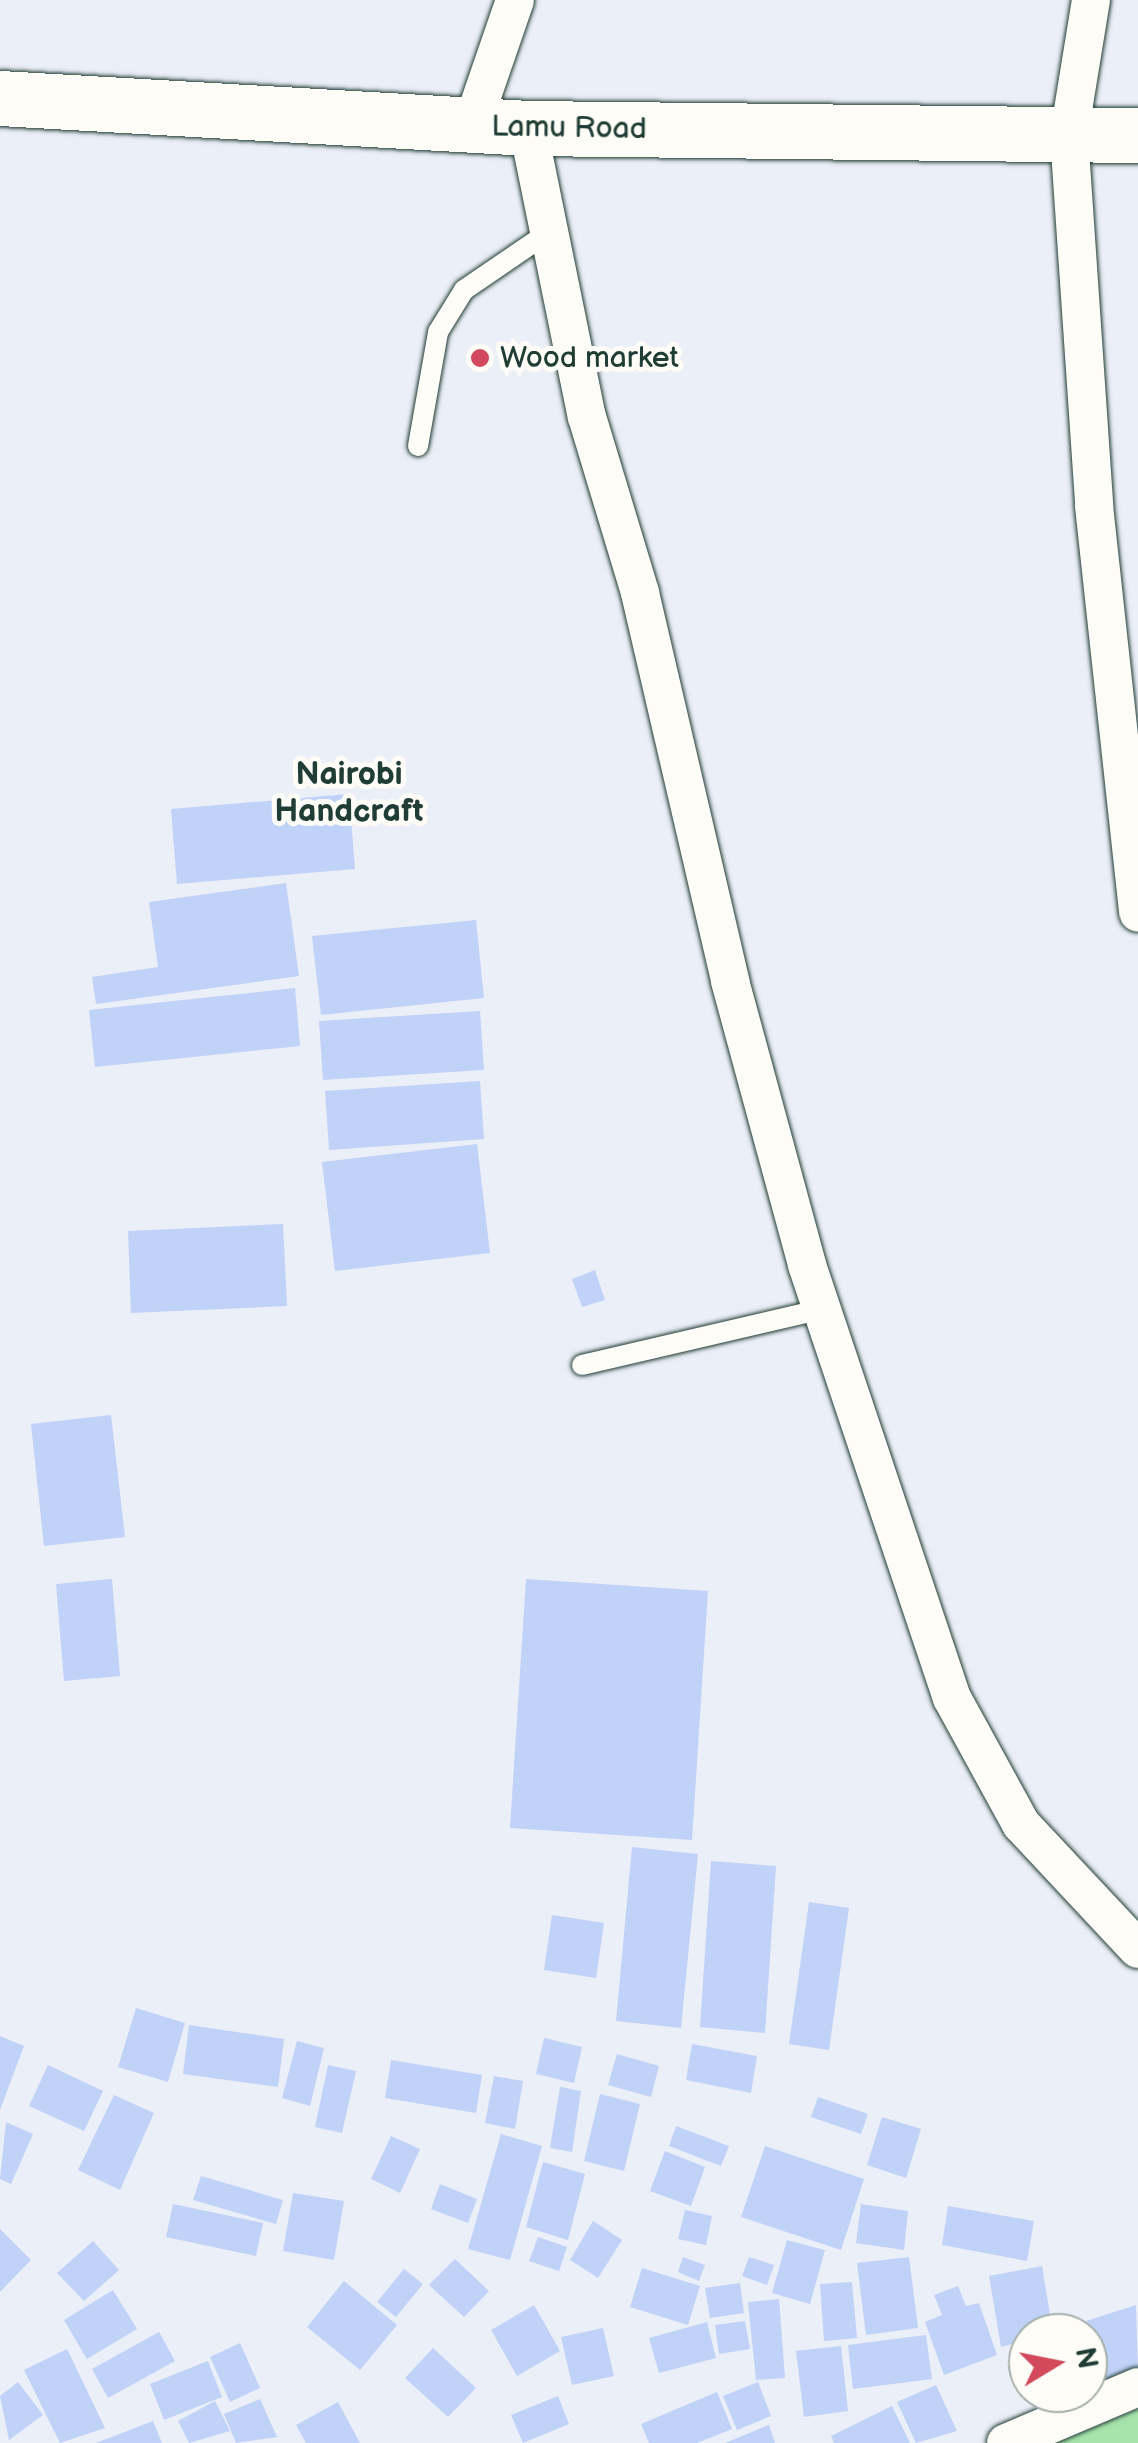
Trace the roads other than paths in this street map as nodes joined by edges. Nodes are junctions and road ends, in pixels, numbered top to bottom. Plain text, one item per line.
1 (515, 0) edge
2 (1091, 0) edge
3 (0, 98) edge
4 (472, 125) junction
5 (528, 128) junction
6 (1069, 135) junction
7 (1138, 135) edge
8 (549, 232) junction
9 (418, 446) dead end
10 (1138, 912) edge
11 (822, 1308) junction
12 (582, 1365) dead end
13 (1138, 1949) edge
14 (1138, 2387) edge
15 (1006, 2443) edge

1 - 4 street
2 - 6 street
3 - 4 street, Lamu Road
4 - 5 street, Lamu Road
5 - 6 street, Lamu Road
5 - 8 street
6 - 7 street, Lamu Road
6 - 10 street
8 - 9 lane
8 - 11 street
11 - 12 lane
11 - 13 street
14 - 15 street

